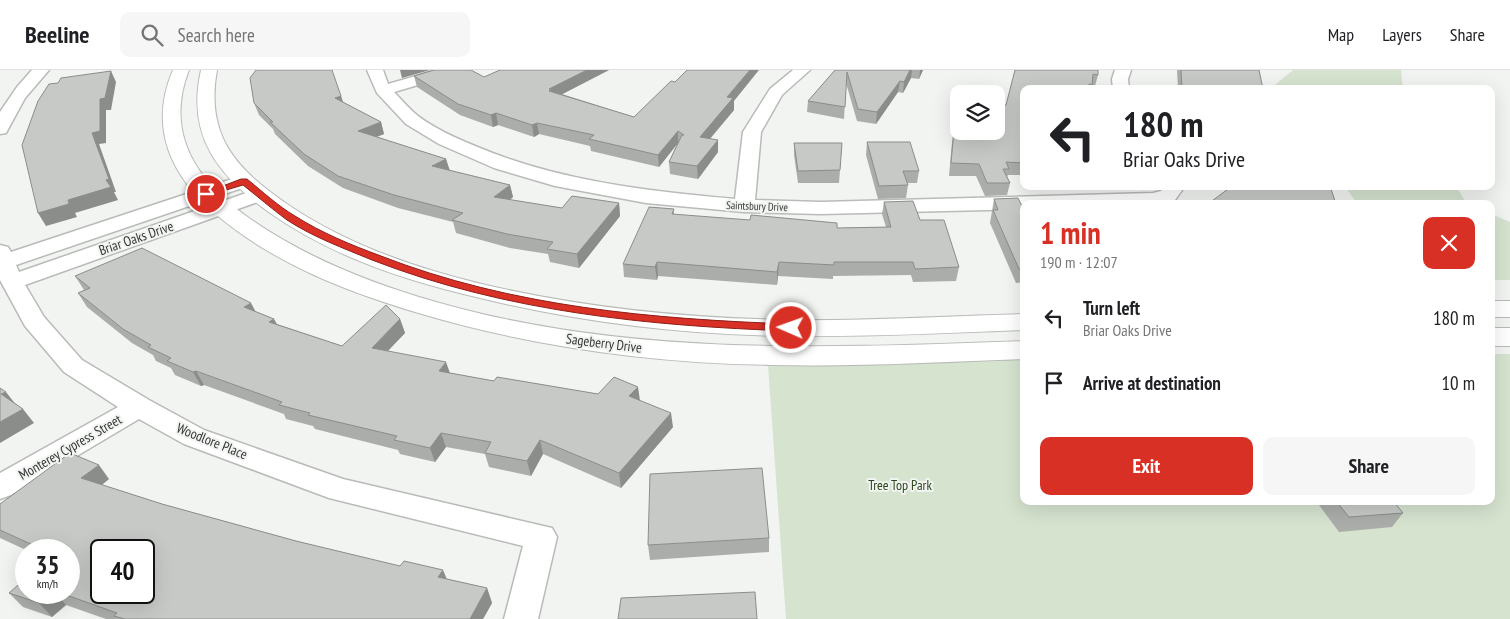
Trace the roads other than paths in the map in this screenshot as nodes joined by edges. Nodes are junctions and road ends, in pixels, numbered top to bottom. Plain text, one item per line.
1 (41, 70) edge
2 (180, 70) edge
3 (209, 70) edge
4 (376, 70) edge
5 (454, 70) edge
6 (802, 70) edge
7 (1123, 70) edge
8 (1121, 85) edge
9 (383, 90) junction
10 (0, 130) edge
11 (251, 188) junction
12 (1172, 190) edge
13 (1153, 200) edge
14 (214, 201) junction
15 (1020, 203) edge
16 (744, 206) junction
17 (6, 265) edge
18 (1495, 309) edge
19 (1510, 309) edge
20 (1020, 322) edge
21 (1495, 337) edge
22 (1510, 337) edge
23 (1020, 350) edge
24 (140, 407) junction
25 (0, 487) edge
26 (521, 619) edge

1 - 10 street
2 - 14 street, Sageberry Drive
3 - 11 street, Sageberry Drive
4 - 9 street, Saintsbury Drive
5 - 9 street
6 - 16 street
7 - 8 street
9 - 16 street, Saintsbury Drive
11 - 14 street, Briar Oaks Drive
11 - 20 street, Sageberry Drive
12 - 13 street, Saintsbury Drive
14 - 17 street, Briar Oaks Drive
14 - 23 street, Sageberry Drive
15 - 16 street, Saintsbury Drive
17 - 24 street, Woodlore Place
18 - 19 street
21 - 22 street
24 - 25 street, Monterey Cypress Street
24 - 26 street, Woodlore Place

